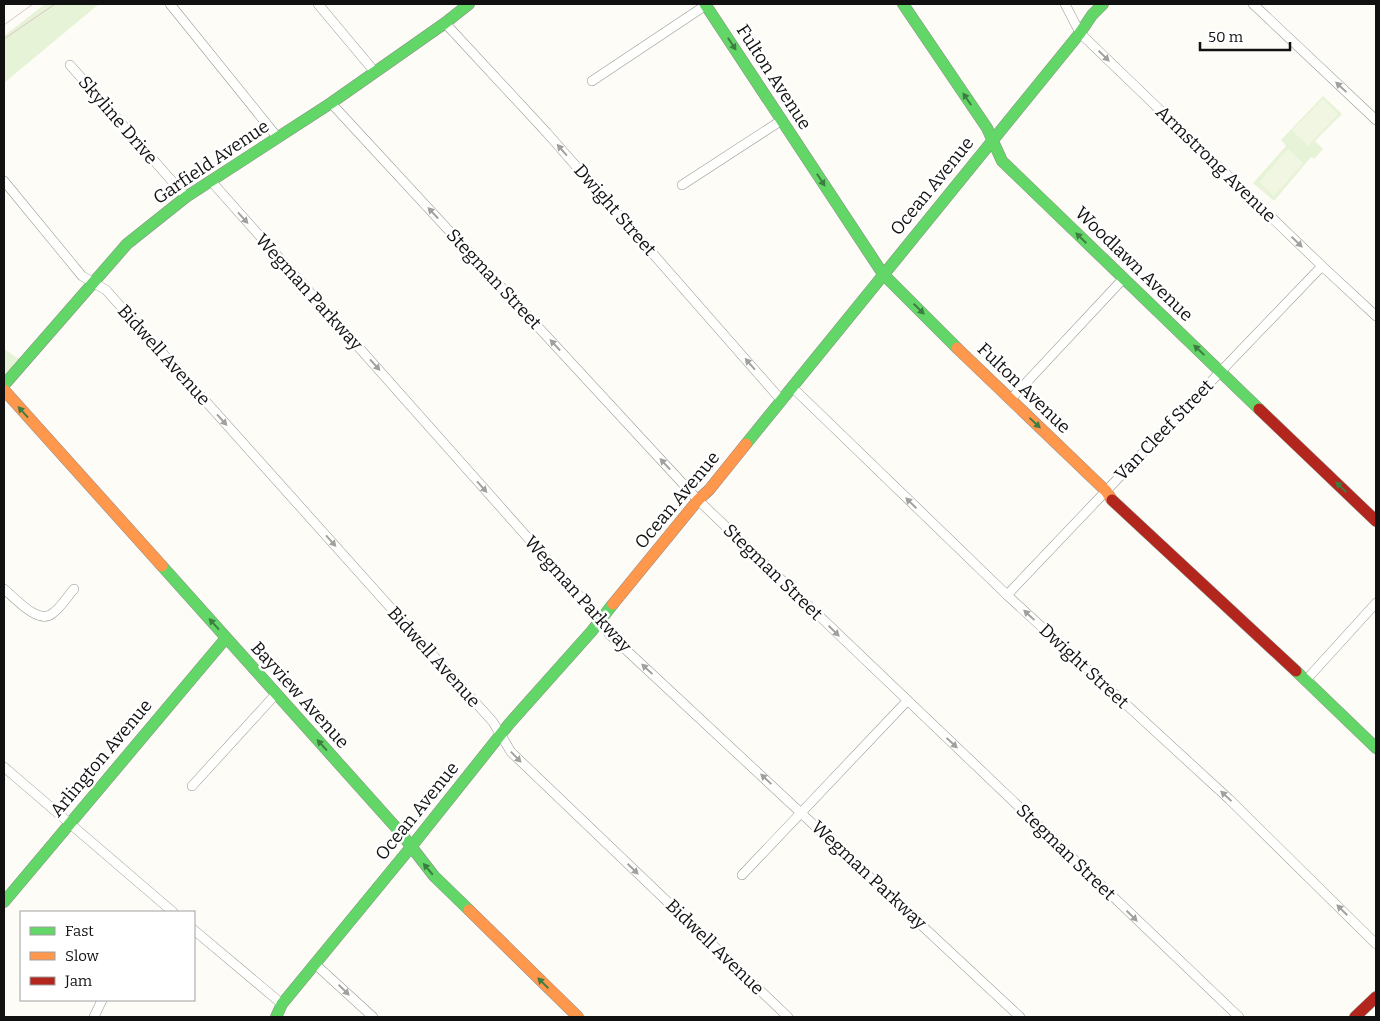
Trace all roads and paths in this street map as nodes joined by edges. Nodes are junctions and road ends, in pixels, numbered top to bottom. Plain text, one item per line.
1 (170, 4) edge
2 (318, 4) edge
3 (705, 4) edge
4 (903, 4) edge
5 (1065, 4) edge
6 (1103, 4) edge
7 (1253, 4) edge
8 (465, 5) edge
9 (444, 23) junction
10 (1080, 33) junction
11 (70, 65) dead end
12 (374, 71) junction
13 (592, 81) dead end
14 (331, 103) junction
15 (782, 120) junction
16 (1376, 120) edge
17 (278, 138) junction
18 (992, 140) junction
19 (211, 181) junction
20 (5, 185) edge
21 (682, 185) dead end
22 (186, 198) junction
23 (1322, 266) junction
24 (883, 274) junction
25 (1123, 279) junction
26 (94, 283) junction
27 (1376, 316) edge
28 (1221, 372) junction
29 (4, 385) edge
30 (792, 387) junction
31 (4, 390) edge
32 (1010, 400) junction
33 (782, 401) junction
34 (1106, 491) junction
35 (698, 500) junction
36 (1376, 521) edge
37 (4, 589) edge
38 (74, 589) dead end
39 (1007, 596) junction
40 (1376, 603) edge
41 (600, 619) junction
42 (226, 638) junction
43 (1306, 680) junction
44 (276, 694) junction
45 (907, 701) junction
46 (501, 734) junction
47 (1376, 748) edge
48 (4, 767) edge
49 (192, 786) dead end
50 (802, 812) junction
51 (70, 823) junction
52 (411, 848) junction
53 (742, 876) dead end
54 (4, 902) edge
55 (170, 911) edge
56 (195, 931) edge
57 (1376, 944) edge
58 (315, 964) junction
59 (1376, 997) edge
60 (102, 1001) edge
61 (282, 1004) junction
62 (94, 1017) edge
63 (276, 1017) edge
64 (373, 1017) edge
65 (578, 1017) edge
66 (788, 1017) edge
67 (1020, 1017) edge
68 (1239, 1017) edge
69 (1355, 1017) edge

1 - 17 street
2 - 12 street
3 - 13 street
3 -> 15 street, Fulton Avenue
18 -> 4 street, Woodlawn Avenue
5 - 10 street, Armstrong Avenue
6 - 10 street, Ocean Avenue
16 -> 7 street
8 - 9 street, Garfield Avenue
9 - 12 street, Garfield Avenue
33 -> 9 street, Dwight Street
10 - 18 street, Ocean Avenue
10 -> 23 street, Armstrong Avenue
11 - 22 street, Skyline Drive
12 - 14 street, Garfield Avenue
14 - 17 street, Garfield Avenue
35 -> 14 street, Stegman Street
15 - 21 street
15 -> 24 street, Fulton Avenue
17 - 19 street, Garfield Avenue
18 - 24 street, Ocean Avenue
25 -> 18 street, Woodlawn Avenue
19 - 22 street, Garfield Avenue
19 -> 41 street, Wegman Parkway
20 - 26 street, Bidwell Avenue
22 - 26 street, Garfield Avenue
23 - 27 street, Armstrong Avenue
23 - 28 street, Van Cleef Street
24 - 30 street, Ocean Avenue
24 -> 32 street, Fulton Avenue
28 -> 25 street, Woodlawn Avenue
25 - 32 street
26 - 29 street, Garfield Avenue
26 -> 46 street, Bidwell Avenue
28 - 34 street, Van Cleef Street
36 -> 28 street, Woodlawn Avenue
30 - 33 street, Ocean Avenue
39 -> 30 street, Dwight Street
42 -> 31 street, Bayview Avenue
32 -> 34 street, Fulton Avenue
33 - 35 street, Ocean Avenue
34 - 39 street, Van Cleef Street
34 - 43 street, Fulton Avenue
35 - 41 street, Ocean Avenue
35 -> 45 street, Stegman Street
37 - 38 street
57 -> 39 street, Dwight Street
40 - 43 street
41 - 46 street, Ocean Avenue
50 -> 41 street, Wegman Parkway
42 - 44 street, Bayview Avenue
42 - 51 street, Arlington Avenue
43 - 47 street, Fulton Avenue
44 - 49 street
52 -> 44 street, Bayview Avenue
45 - 50 street
45 -> 68 street, Stegman Street
46 - 52 street, Ocean Avenue
46 -> 66 street, Bidwell Avenue
48 - 51 street
50 - 53 street
50 - 67 street, Wegman Parkway
51 - 54 street, Arlington Avenue
51 - 55 street
52 - 58 street, Ocean Avenue
65 -> 52 street, Bayview Avenue
56 - 61 street
58 - 61 street, Ocean Avenue
58 -> 64 street
59 - 69 street
60 - 62 street
61 - 63 street, Ocean Avenue

